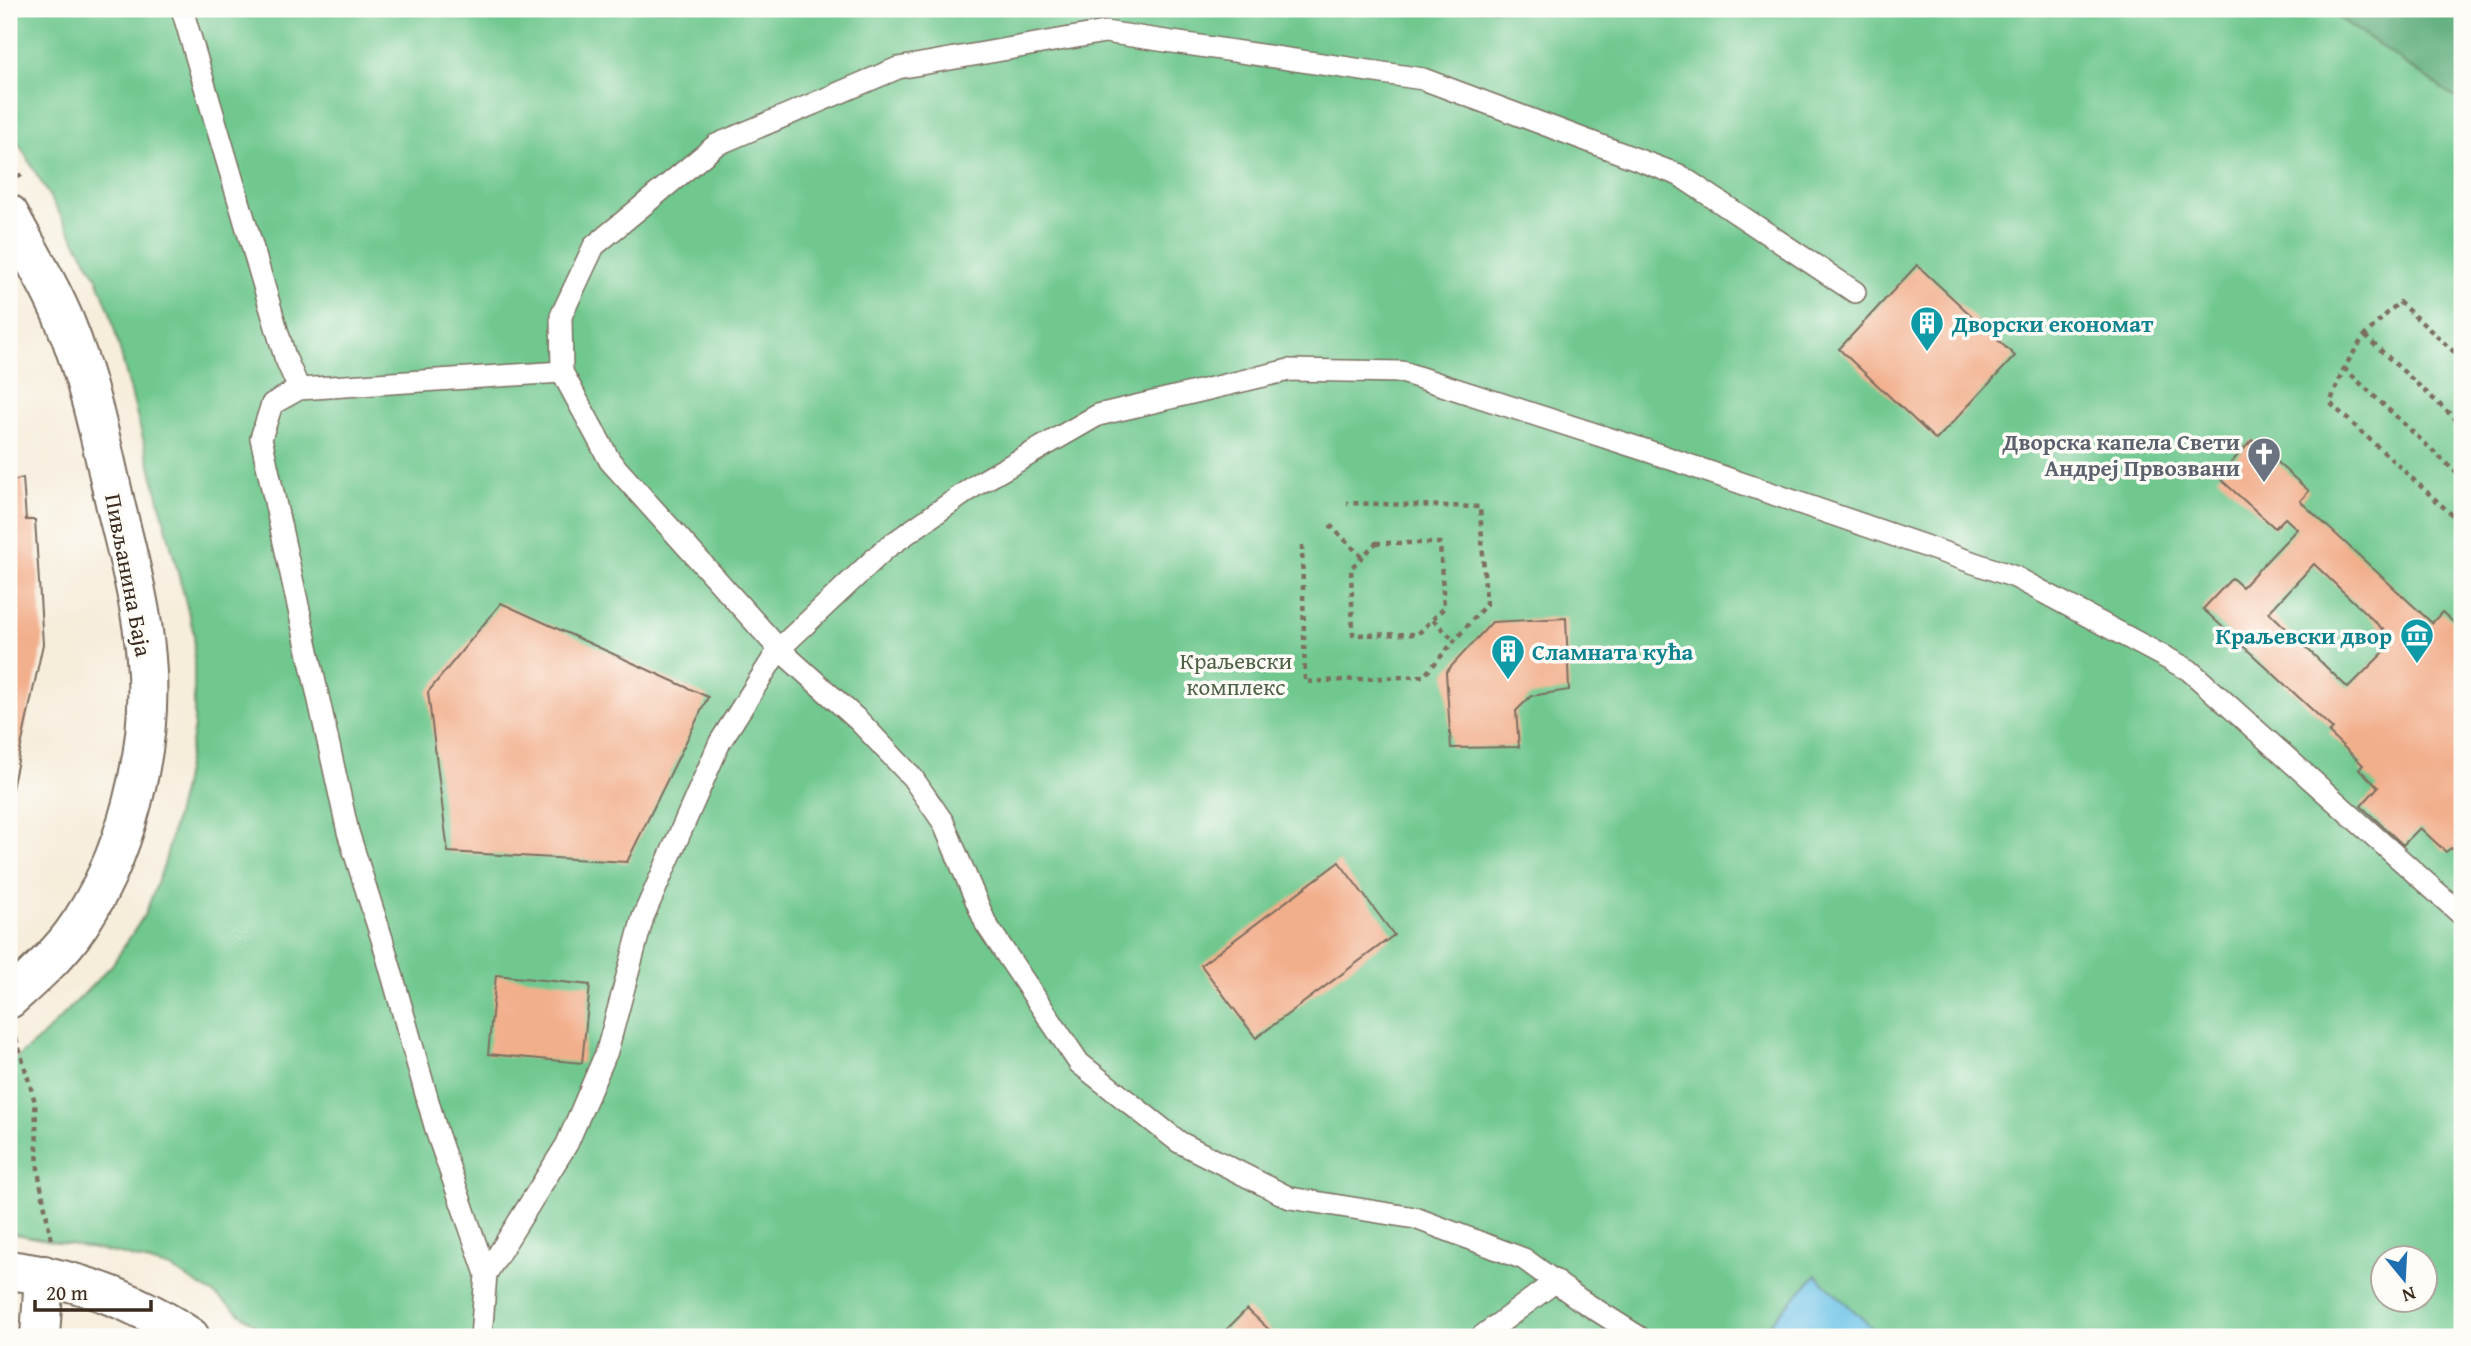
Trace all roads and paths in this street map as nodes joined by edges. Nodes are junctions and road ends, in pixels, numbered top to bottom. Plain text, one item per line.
1 (181, 9) edge
2 (9, 214) edge
3 (1855, 292) dead end
4 (2364, 336) junction
5 (2462, 359) edge
6 (2344, 368) junction
7 (562, 372) junction
8 (299, 389) junction
9 (2462, 425) edge
10 (2462, 478) edge
11 (1347, 503) dead end
12 (2462, 524) edge
13 (1330, 525) dead end
14 (1302, 545) dead end
15 (1361, 555) junction
16 (1433, 620) junction
17 (1455, 641) junction
18 (779, 649) junction
19 (2462, 915) edge
20 (9, 999) edge
21 (16, 1038) dead end
22 (35, 1263) edge
23 (486, 1274) junction
24 (1556, 1282) junction
25 (40, 1337) edge
26 (190, 1337) edge
27 (481, 1337) edge
28 (1481, 1337) edge
29 (1639, 1337) edge

1 - 8 lane
2 - 20 street, Пивљанина Баја
3 - 7 lane
4 - 5 path
4 - 6 path
4 - 9 path
6 - 10 path
6 - 12 path
7 - 8 lane
7 - 18 lane
8 - 23 lane
11 - 17 path
13 - 15 path
14 - 17 path
15 - 16 path
15 - 16 path
16 - 17 path
18 - 19 lane
18 - 23 lane
18 - 24 lane
21 - 22 path
22 - 25 street
22 - 26 street
23 - 27 lane
24 - 28 lane
24 - 29 lane

